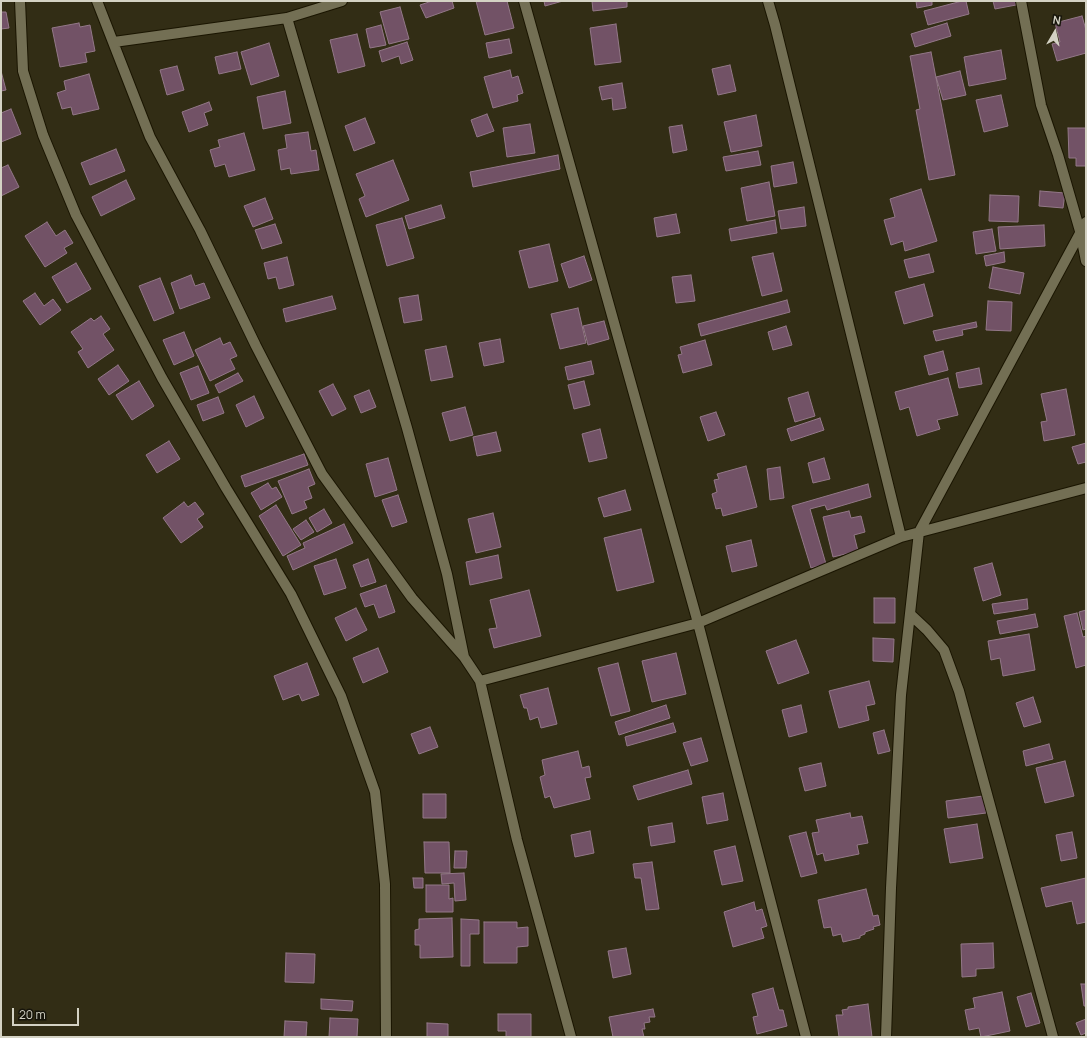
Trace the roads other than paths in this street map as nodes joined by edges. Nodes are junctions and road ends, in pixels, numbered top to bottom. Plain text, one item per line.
1 (20, 1) edge
2 (97, 1) edge
3 (342, 1) edge
4 (524, 1) edge
5 (768, 1) edge
6 (1021, 1) edge
7 (287, 18) junction
8 (114, 42) junction
9 (1086, 222) edge
10 (1080, 230) junction
11 (1086, 261) edge
12 (1086, 488) edge
13 (919, 532) junction
14 (901, 537) junction
15 (911, 614) junction
16 (698, 623) junction
17 (464, 658) junction
18 (480, 681) junction
19 (386, 1037) edge
20 (571, 1037) edge
21 (806, 1037) edge
22 (886, 1037) edge
23 (1053, 1037) edge

1 - 19 street
2 - 8 street
3 - 7 street
4 - 16 street
5 - 14 street
6 - 10 street
7 - 8 street
7 - 17 street
8 - 17 street
9 - 10 street
10 - 11 street
10 - 13 street
12 - 13 street
13 - 14 street
13 - 15 street
14 - 16 street
15 - 22 street
15 - 23 street
16 - 18 street
16 - 21 street
17 - 18 street
18 - 20 street

